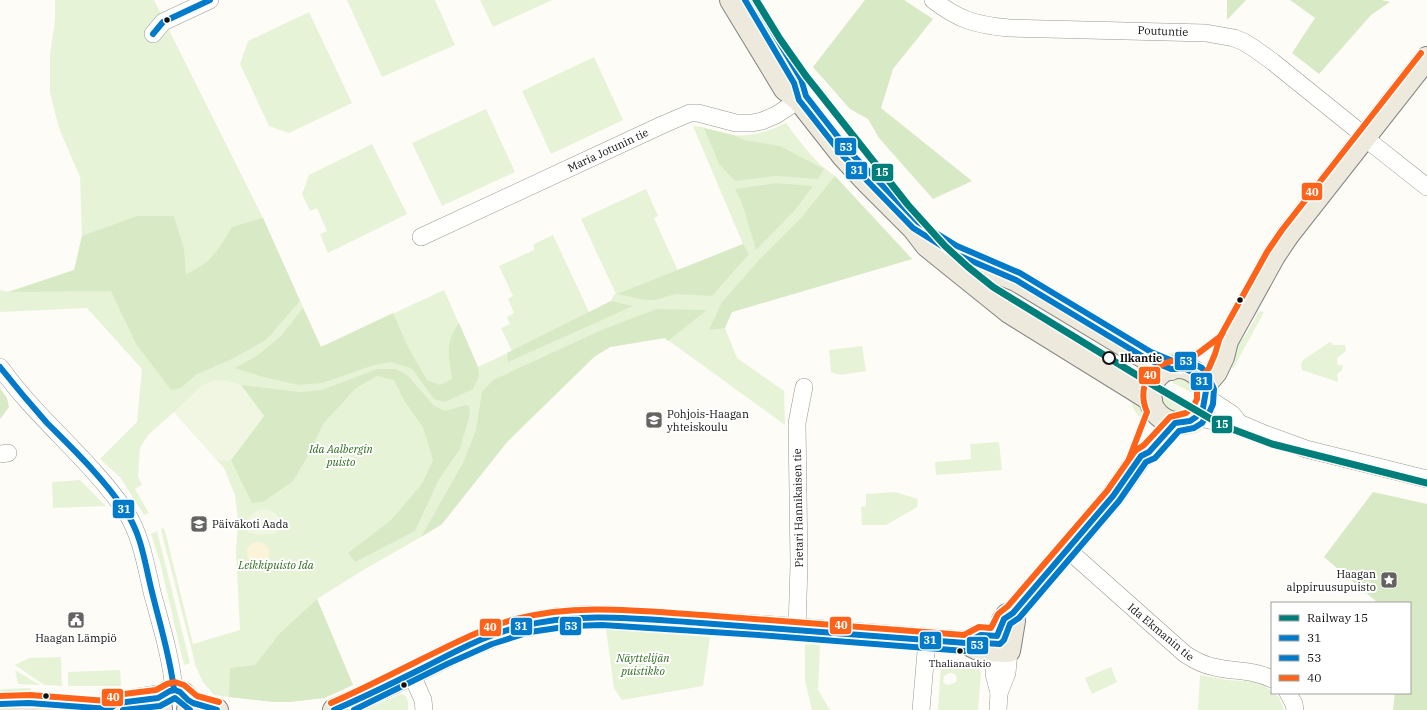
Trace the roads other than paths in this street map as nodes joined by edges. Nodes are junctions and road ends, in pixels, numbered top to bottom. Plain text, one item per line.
1 (210, 0) edge
2 (731, 0) edge
3 (745, 0) edge
4 (933, 0) edge
5 (153, 34) dead end
6 (1427, 58) edge
7 (799, 100) junction
8 (1365, 138) junction
9 (1427, 187) edge
10 (913, 228) junction
11 (421, 236) dead end
12 (0, 367) edge
13 (1193, 380) junction
14 (804, 387) dead end
15 (1153, 406) junction
16 (1186, 420) junction
17 (1239, 423) junction
18 (1141, 456) junction
19 (1427, 479) edge
20 (1068, 550) junction
21 (798, 630) junction
22 (926, 640) junction
23 (1003, 644) junction
24 (411, 673) junction
25 (1271, 678) edge
26 (1289, 694) edge
27 (175, 701) edge
28 (998, 702) edge
29 (0, 704) edge
30 (110, 709) edge
31 (218, 710) edge
32 (334, 710) edge
33 (424, 710) edge
34 (921, 710) edge
35 (1295, 710) edge

1 - 5 street
2 - 7 main road
3 - 7 main road
4 - 8 street, Poutuntie
6 - 8 main road
7 - 10 main road
7 - 11 street, Maria Jotunin tie
8 - 9 street, Poutuntie
8 - 13 main road
10 - 13 main road
10 - 15 main road
12 - 27 street
13 - 15 main road
13 - 16 main road
13 - 17 street
14 - 21 street, Pietari Hannikaisen tie
15 - 16 main road
15 - 18 main road
16 - 17 street
16 - 18 main road
17 - 19 street
18 - 20 main road
20 - 23 main road
20 - 25 street, Ida Ekmanin tie
21 - 22 main road
21 - 24 main road
22 - 23 main road
22 - 34 street
23 - 28 street
24 - 32 main road
24 - 33 street
26 - 35 street
27 - 30 main road
27 - 31 main road
29 - 30 main road

